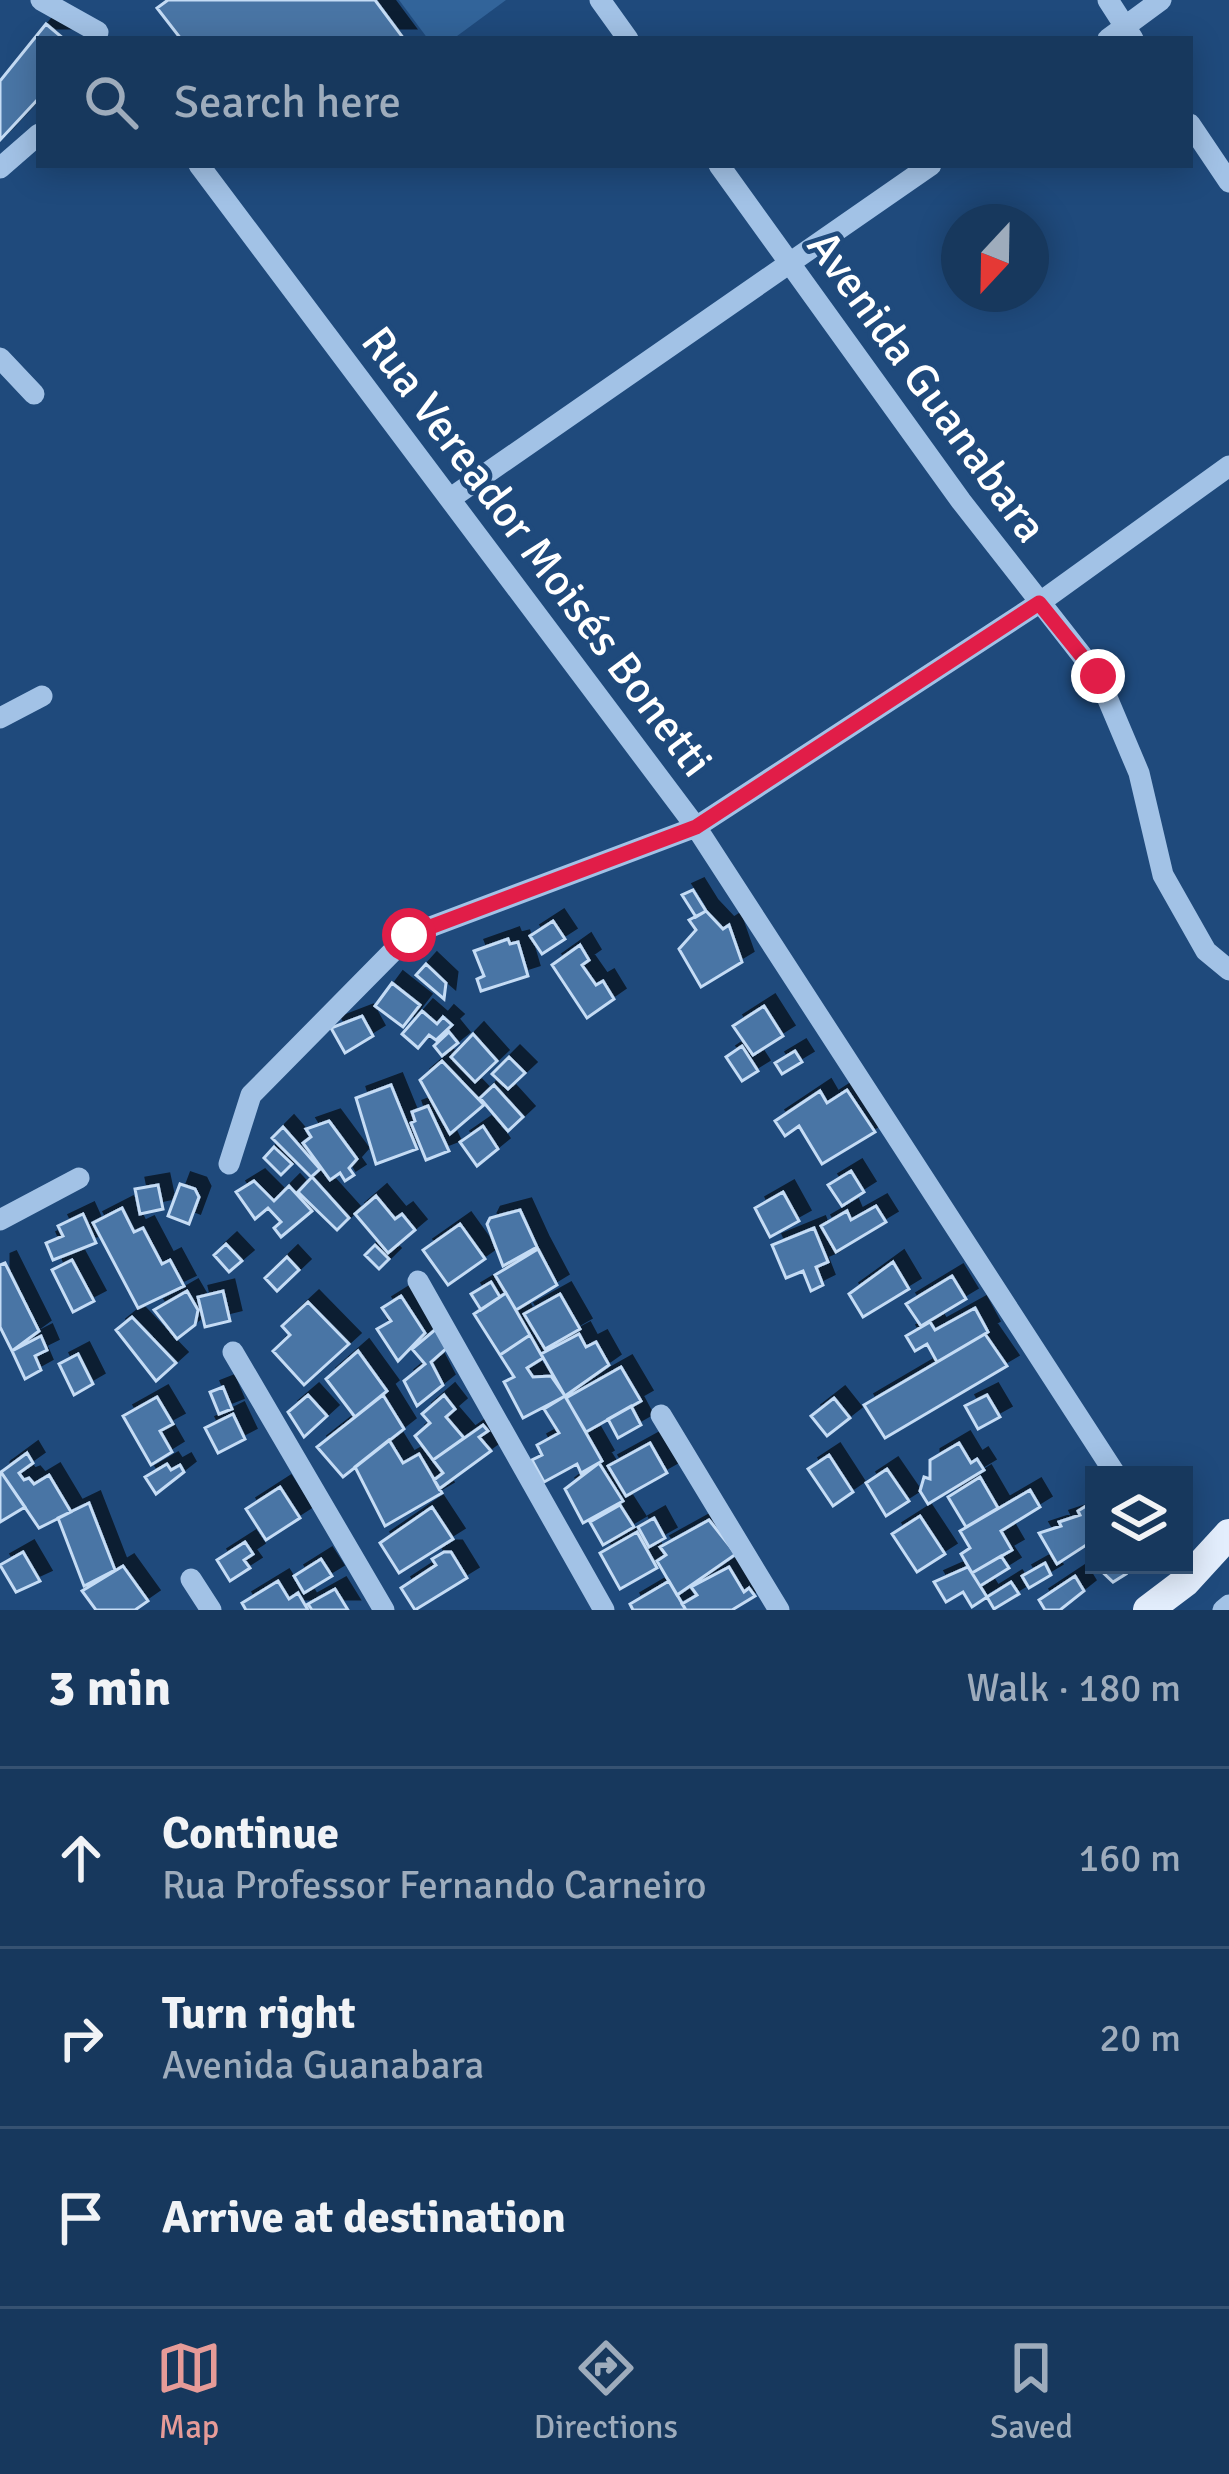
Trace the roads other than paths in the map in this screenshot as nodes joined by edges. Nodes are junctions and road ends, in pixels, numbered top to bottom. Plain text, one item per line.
1 (41, 0) edge
2 (77, 0) edge
3 (600, 0) edge
4 (1108, 0) edge
5 (1161, 0) edge
6 (100, 35) edge
7 (1122, 35) edge
8 (626, 36) edge
9 (1193, 128) edge
10 (36, 137) edge
11 (0, 168) edge
12 (201, 168) edge
13 (721, 168) edge
14 (927, 168) edge
15 (1229, 182) edge
16 (790, 265) junction
17 (0, 358) edge
18 (34, 394) dead end
19 (1229, 466) edge
20 (451, 498) junction
21 (1039, 603) junction
22 (42, 696) dead end
23 (0, 718) edge
24 (696, 827) junction
25 (1229, 970) edge
26 (229, 1165) dead end
27 (79, 1178) dead end
28 (0, 1220) edge
29 (418, 1281) dead end
30 (233, 1352) dead end
31 (661, 1415) dead end
32 (1110, 1466) edge
33 (1229, 1534) edge
34 (1193, 1563) edge
35 (1180, 1574) edge
36 (191, 1579) dead end
37 (211, 1610) edge
38 (384, 1610) edge
39 (604, 1610) edge
40 (779, 1610) edge
41 (1148, 1610) edge

1 - 6 street
2 - 6 street
3 - 8 street
4 - 7 street
5 - 7 street
9 - 15 street
10 - 11 street
12 - 20 street, Rua Vereador Moisés Bonetti
13 - 16 street, Avenida Guanabara
14 - 16 street
16 - 20 street
16 - 21 street, Avenida Guanabara
17 - 18 street
19 - 21 street
20 - 24 street, Rua Vereador Moisés Bonetti
21 - 24 street
21 - 25 street, Avenida Guanabara
22 - 23 street
24 - 26 street
24 - 32 street, Rua Vereador Moisés Bonetti
27 - 28 street
29 - 39 street
30 - 38 street
31 - 40 street
33 - 34 main road
35 - 41 main road
36 - 37 street

